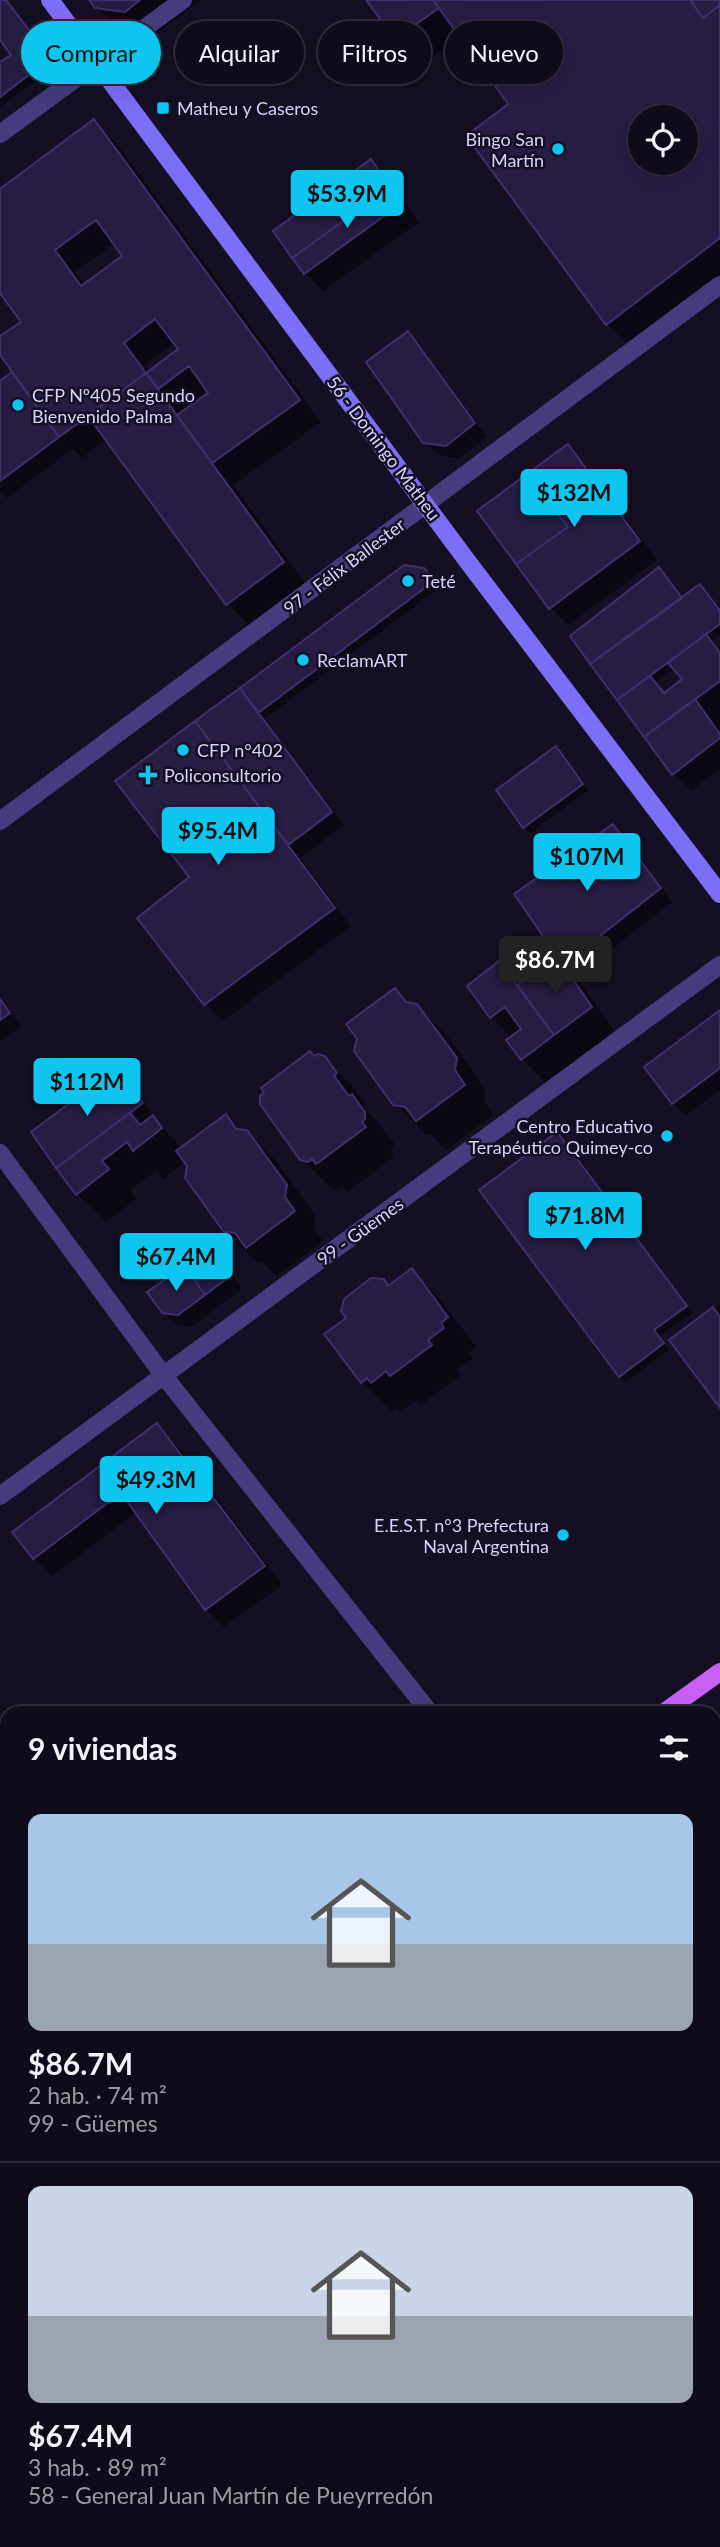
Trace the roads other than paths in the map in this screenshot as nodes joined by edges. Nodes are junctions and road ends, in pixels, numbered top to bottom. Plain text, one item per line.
1 (50, 0) edge
2 (183, 0) edge
3 (65, 21) edge
4 (154, 21) edge
5 (68, 84) edge
6 (112, 84) edge
7 (0, 134) edge
8 (720, 285) edge
9 (427, 504) junction
10 (0, 821) edge
11 (720, 894) edge
12 (720, 965) edge
13 (0, 1153) edge
14 (164, 1376) junction
15 (0, 1496) edge
16 (720, 1672) edge
17 (424, 1706) edge
18 (673, 1706) edge

1 - 3 street, 56 - Domingo Matheu
2 - 4 street
5 - 7 street
6 - 9 street, 56 - Domingo Matheu
8 - 9 street, 97 - Félix Ballester
9 - 10 street, 97 - Félix Ballester
9 - 11 street, 56 - Domingo Matheu
12 - 14 street, 99 - Güemes
13 - 14 street
14 - 15 street, 99 - Güemes
14 - 17 street
16 - 18 main road

